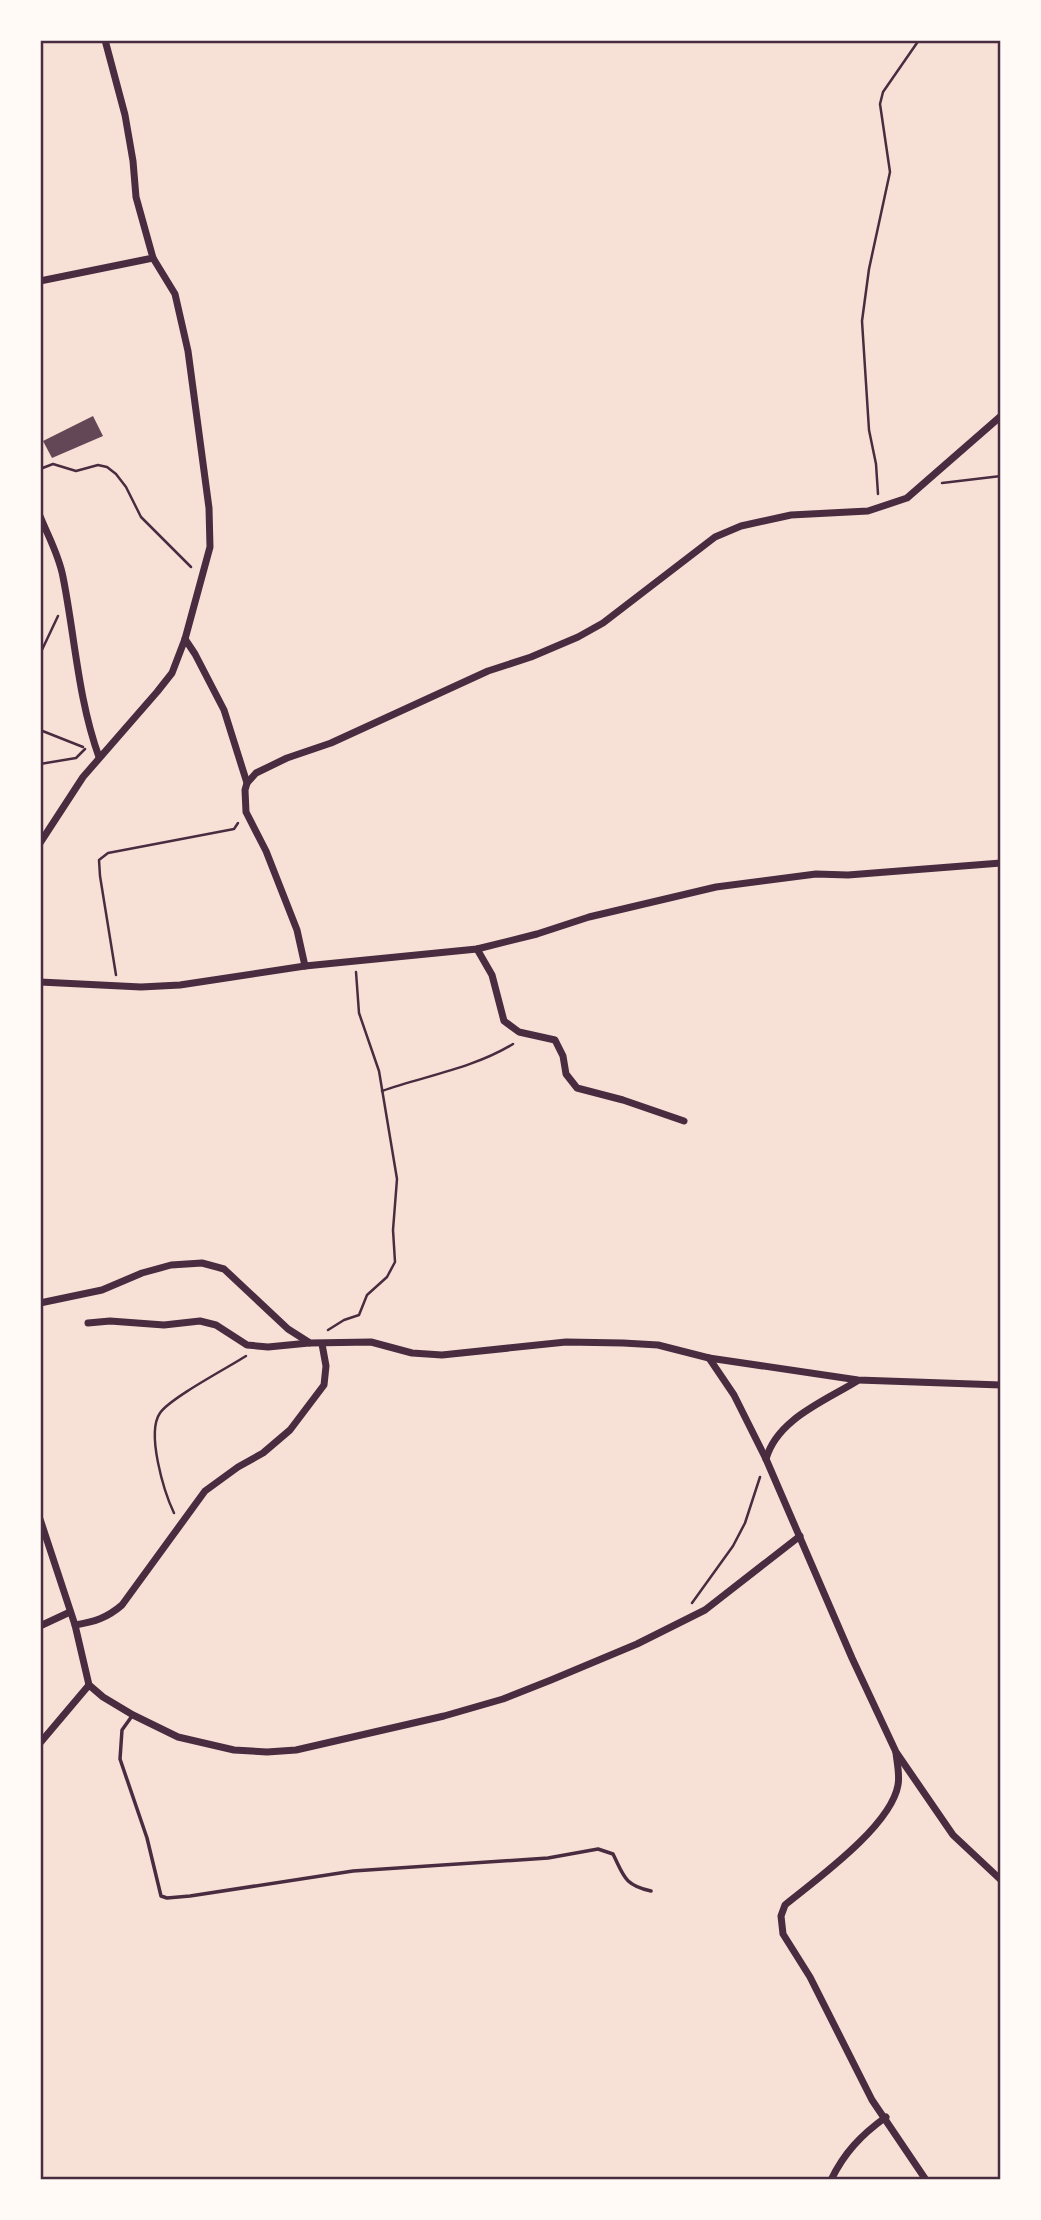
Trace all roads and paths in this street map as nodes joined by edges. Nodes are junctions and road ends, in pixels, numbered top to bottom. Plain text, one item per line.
1 (105, 40) edge
2 (919, 40) edge
3 (153, 258) junction
4 (40, 281) edge
5 (1001, 416) edge
6 (40, 469) edge
7 (1001, 476) edge
8 (921, 483) junction
9 (879, 508) junction
10 (40, 516) edge
11 (201, 581) junction
12 (66, 603) junction
13 (185, 639) junction
14 (40, 654) edge
15 (40, 730) edge
16 (99, 757) junction
17 (40, 764) edge
18 (247, 783) junction
19 (246, 812) junction
20 (40, 843) edge
21 (1001, 863) edge
22 (477, 949) junction
23 (356, 962) junction
24 (305, 966) junction
25 (40, 982) edge
26 (118, 987) junction
27 (529, 1034) junction
28 (382, 1091) junction
29 (684, 1121) dead end
30 (40, 1303) edge
31 (88, 1323) dead end
32 (310, 1343) junction
33 (322, 1344) junction
34 (246, 1356) dead end
35 (709, 1358) junction
36 (858, 1380) junction
37 (1001, 1385) edge
38 (766, 1459) junction
39 (40, 1519) edge
40 (180, 1525) junction
41 (800, 1536) junction
42 (690, 1605) dead end
43 (70, 1612) junction
44 (75, 1625) junction
45 (40, 1626) edge
46 (89, 1685) junction
47 (133, 1715) junction
48 (40, 1742) edge
49 (896, 1752) junction
50 (1001, 1880) edge
51 (651, 1891) dead end
52 (886, 2117) junction
53 (831, 2180) edge
54 (926, 2180) edge

1 - 3 street
2 - 9 path
3 - 4 street
3 - 11 street
5 - 8 street
6 - 11 path
7 - 8 path
8 - 9 street
9 - 18 street
10 - 12 street
11 - 13 street
12 - 14 path
12 - 16 street
13 - 16 street
13 - 18 street
15 - 17 path
16 - 20 street
18 - 19 street
19 - 24 street
19 - 26 path
21 - 22 street
22 - 23 street
22 - 27 street
23 - 24 street
23 - 28 path
24 - 26 street
25 - 26 street
27 - 28 path
27 - 29 street
28 - 32 path
30 - 32 street
31 - 32 street
32 - 33 street
33 - 35 street
33 - 40 street
34 - 40 path
35 - 36 street
35 - 38 street
36 - 37 street
36 - 38 street
38 - 41 street
38 - 42 path
39 - 43 street
40 - 44 street
41 - 47 street
41 - 49 street
43 - 44 street
43 - 45 street
44 - 46 street
46 - 47 street
46 - 48 street
47 - 51 lane
49 - 50 street
49 - 52 street
52 - 53 street
52 - 54 street

